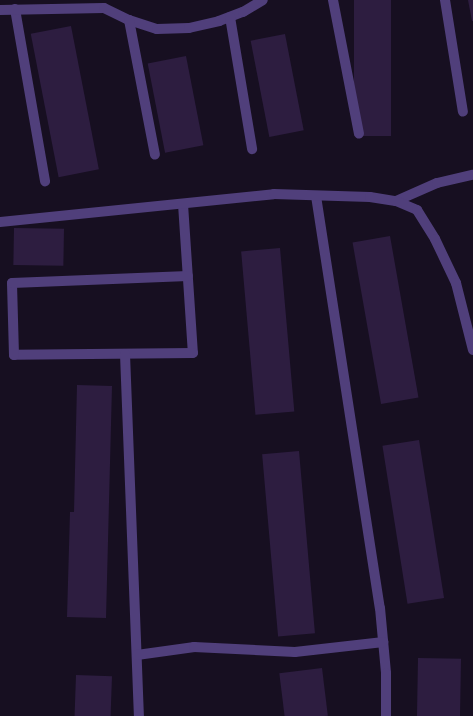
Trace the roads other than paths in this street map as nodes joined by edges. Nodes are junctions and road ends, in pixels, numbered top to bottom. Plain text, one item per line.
1 (333, 0) edge
2 (445, 0) edge
3 (259, 1) edge
4 (92, 4) edge
5 (107, 4) edge
6 (15, 9) junction
7 (0, 10) edge
8 (230, 17) junction
9 (129, 20) junction
10 (463, 112) dead end
11 (359, 134) dead end
12 (252, 149) dead end
13 (155, 155) dead end
14 (473, 175) edge
15 (45, 181) dead end
16 (316, 196) junction
17 (396, 201) junction
18 (183, 204) junction
19 (0, 222) edge
20 (188, 276) junction
21 (473, 350) edge
22 (124, 354) junction
23 (383, 642) junction
24 (137, 654) junction
25 (139, 716) edge
26 (386, 716) edge

1 - 11 lane
2 - 10 lane
3 - 8 lane
4 - 5 lane
4 - 6 lane
5 - 9 lane
6 - 7 lane
6 - 15 lane
8 - 9 lane
8 - 12 lane
9 - 13 lane
14 - 17 lane
16 - 17 lane
16 - 18 lane
16 - 23 lane
17 - 21 lane
18 - 19 lane
18 - 20 lane
20 - 22 lane
20 - 22 lane
22 - 24 lane
23 - 24 lane
23 - 26 lane
24 - 25 lane

